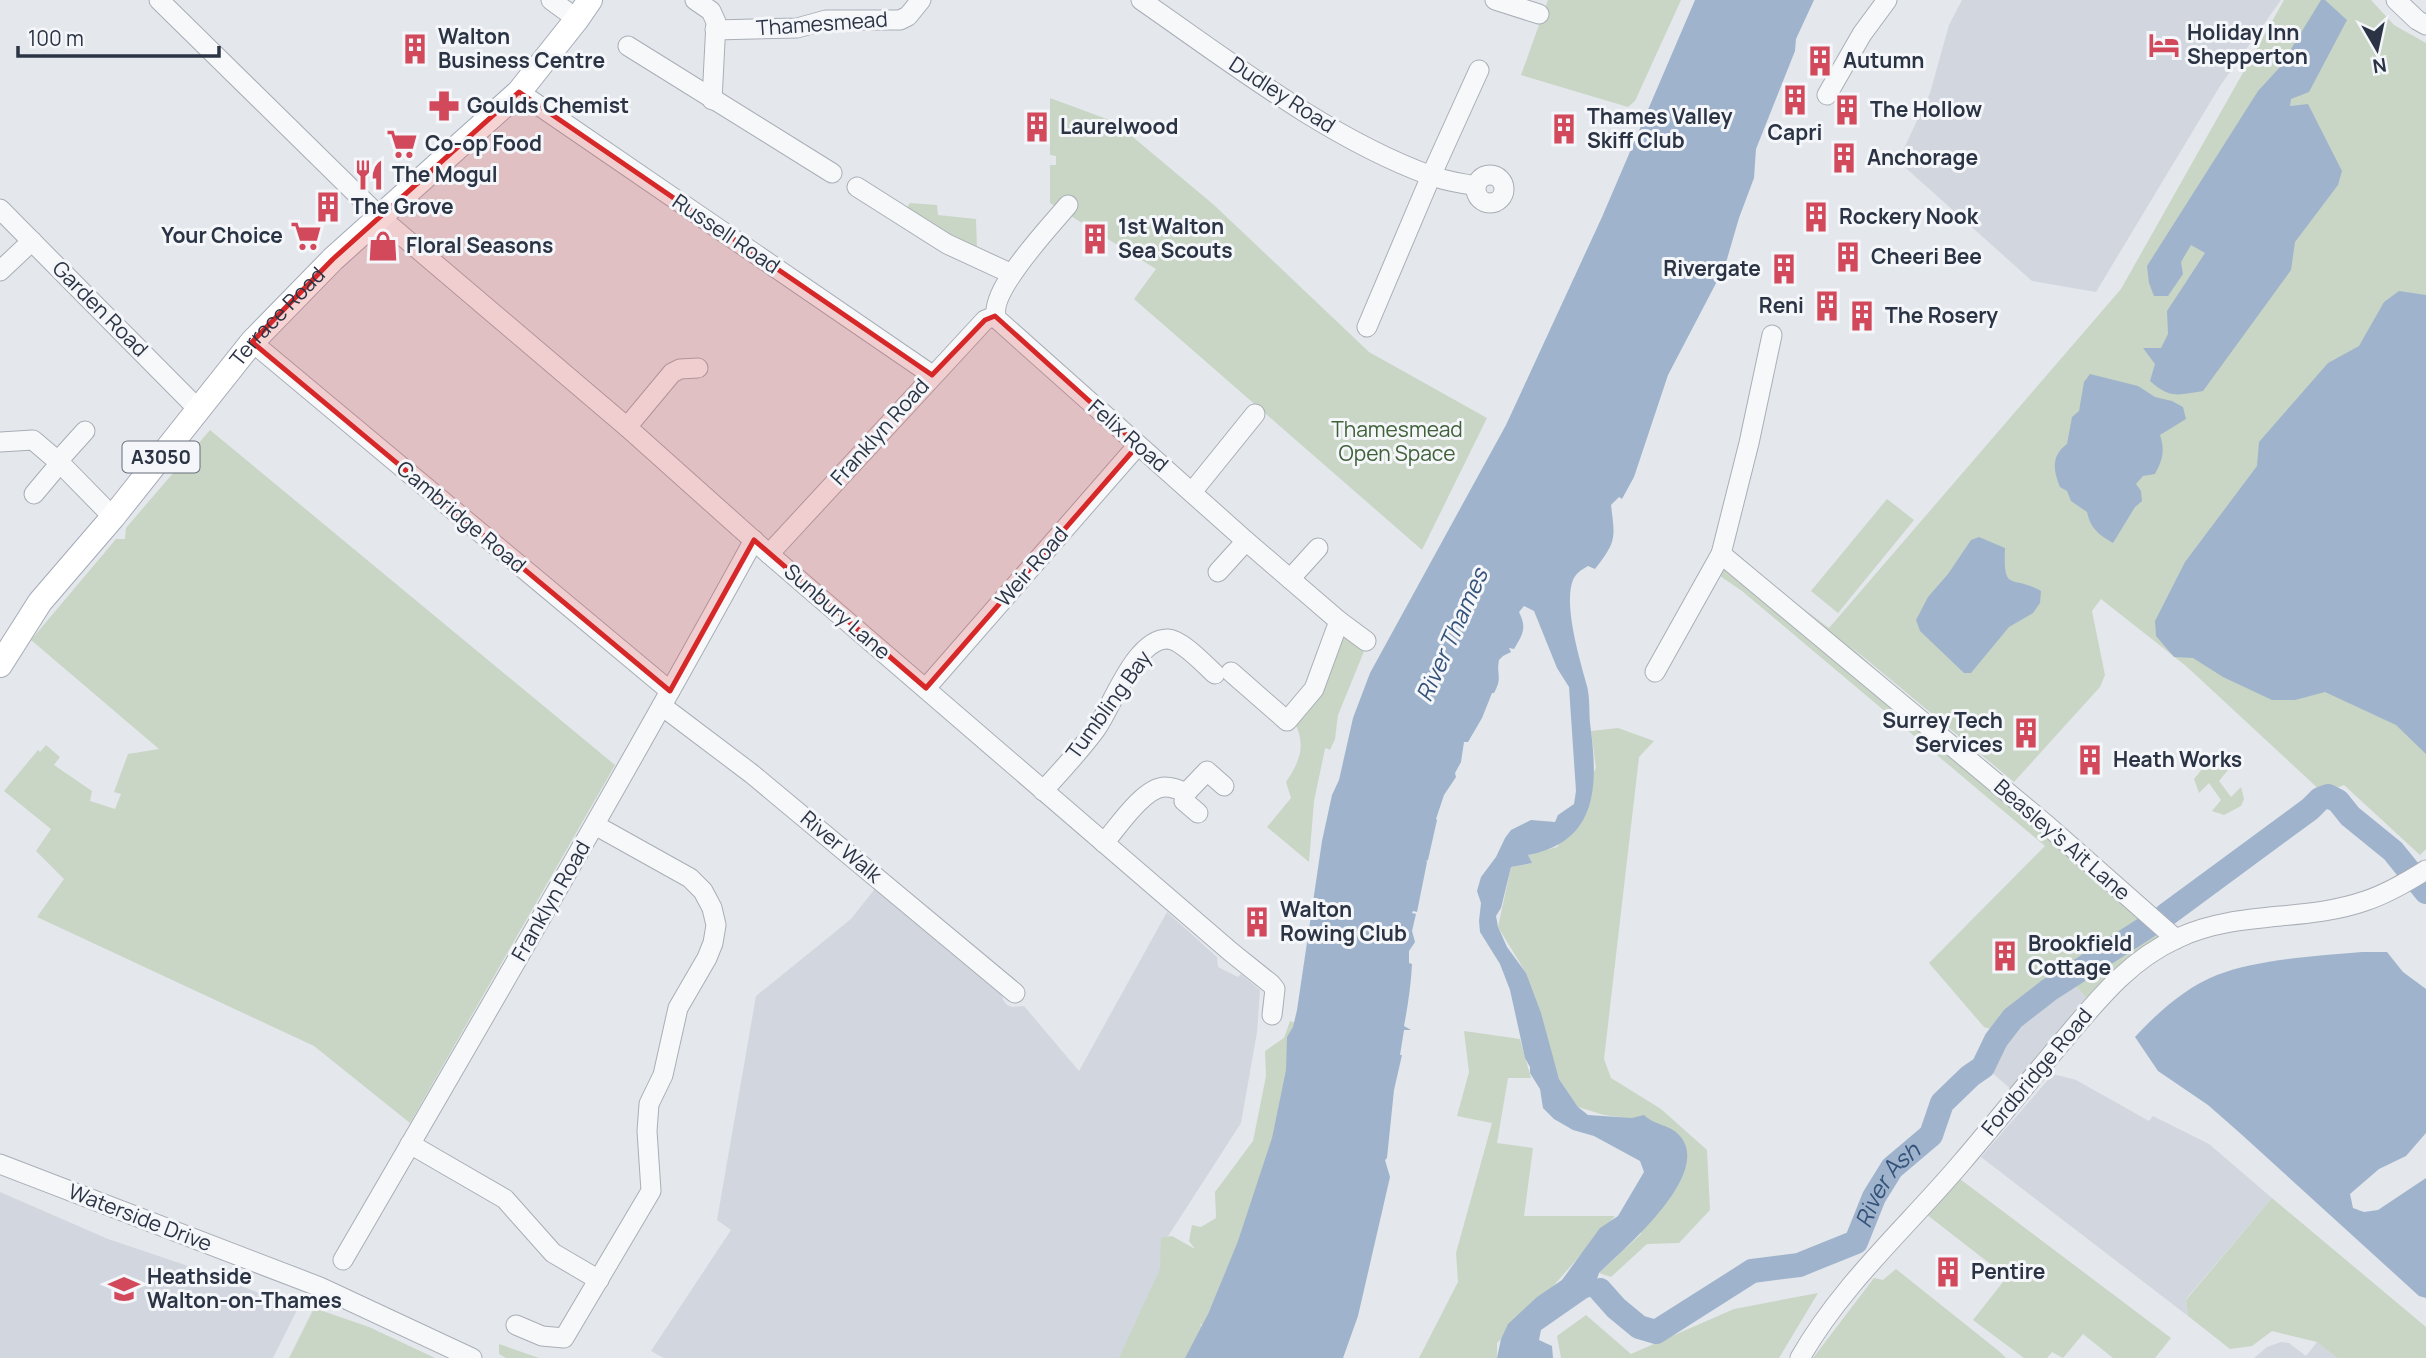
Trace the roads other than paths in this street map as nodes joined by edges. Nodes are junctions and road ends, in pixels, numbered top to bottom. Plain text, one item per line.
1 (159, 0) edge
2 (551, 0) edge
3 (695, 0) edge
4 (921, 0) edge
5 (1141, 0) edge
6 (1495, 0) edge
7 (1887, 0) edge
8 (2396, 0) edge
9 (584, 10) edge
10 (1539, 14) edge
11 (2426, 24) edge
12 (715, 30) junction
13 (628, 46) dead end
14 (1479, 69) dead end
15 (519, 92) junction
16 (1827, 94) dead end
17 (712, 100) junction
18 (832, 173) dead end
19 (1431, 176) junction
20 (1476, 186) dead end
21 (857, 187) dead end
22 (1068, 205) dead end
23 (0, 209) edge
24 (380, 217) junction
25 (32, 241) junction
26 (0, 271) edge
27 (1012, 274) junction
28 (995, 316) junction
29 (1367, 327) dead end
30 (1772, 335) dead end
31 (252, 342) junction
32 (698, 368) dead end
33 (932, 375) junction
34 (199, 410) junction
35 (1255, 414) dead end
36 (627, 427) junction
37 (85, 431) dead end
38 (0, 442) edge
39 (1139, 445) junction
40 (59, 462) junction
41 (1192, 492) junction
42 (34, 494) dead end
43 (113, 517) junction
44 (754, 540) junction
45 (1246, 541) junction
46 (1318, 548) dead end
47 (769, 554) junction
48 (1721, 554) junction
49 (1217, 572) dead end
50 (1290, 579) junction
51 (1339, 621) junction
52 (1366, 641) dead end
53 (0, 665) edge
54 (1655, 672) dead end
55 (926, 688) junction
56 (666, 699) junction
57 (1224, 786) dead end
58 (1043, 791) junction
59 (1186, 793) junction
60 (1198, 813) dead end
61 (595, 825) junction
62 (1104, 843) junction
63 (2425, 870) edge
64 (2176, 939) junction
65 (1015, 993) dead end
66 (1272, 1015) dead end
67 (410, 1144) junction
68 (0, 1164) edge
69 (343, 1260) dead end
70 (599, 1279) junction
71 (516, 1325) dead end
72 (472, 1358) edge
73 (1800, 1358) edge

1 - 24 street
2 - 9 street
3 - 12 street
4 - 12 street, Thamesmead
5 - 19 street, Dudley Road
6 - 10 street
7 - 16 street
8 - 11 street
9 - 15 main road, Terrace Road / A3050
12 - 17 street
13 - 17 street
14 - 19 street
15 - 24 main road, Terrace Road / A3050
15 - 33 street, Russell Road
17 - 18 street
19 - 20 street, Dudley Road
19 - 29 street
21 - 27 street
22 - 27 street
23 - 25 street, Garden Road
24 - 31 main road, Terrace Road / A3050
24 - 36 street, Sunbury Lane
25 - 26 street
25 - 34 street, Garden Road
27 - 28 street
28 - 33 street, Franklyn Road
28 - 39 street, Felix Road
30 - 48 street
31 - 34 main road, Terrace Road / A3050
31 - 56 street, Cambridge Road
32 - 36 street
33 - 47 street, Franklyn Road
34 - 43 main road, Terrace Road / A3050
35 - 41 street
36 - 44 street, Sunbury Lane
37 - 40 street
38 - 40 street
39 - 41 street, Felix Road
39 - 55 street, Weir Road
40 - 42 street
40 - 43 street
41 - 45 street, Felix Road
43 - 53 main road, Terrace Road / A3050
44 - 47 street, Sunbury Lane
44 - 56 street, Franklyn Road
45 - 49 street
45 - 50 street, Felix Road
46 - 50 street
47 - 55 street, Sunbury Lane
48 - 54 street
48 - 64 street, Beasley's Ait Lane
50 - 51 street, Felix Road
51 - 52 street, Felix Road
51 - 58 street, Tumbling Bay
55 - 58 street, Sunbury Lane
56 - 61 street, Franklyn Road
56 - 65 street, River Walk
57 - 59 street
58 - 62 street, Sunbury Lane
59 - 60 street
59 - 62 street
61 - 67 street, Franklyn Road
61 - 70 street
62 - 66 street, Sunbury Lane
63 - 64 street, Fordbridge Road
64 - 73 street, Fordbridge Road
67 - 69 street, Franklyn Road
67 - 70 street
68 - 72 street, Waterside Drive
70 - 71 street

